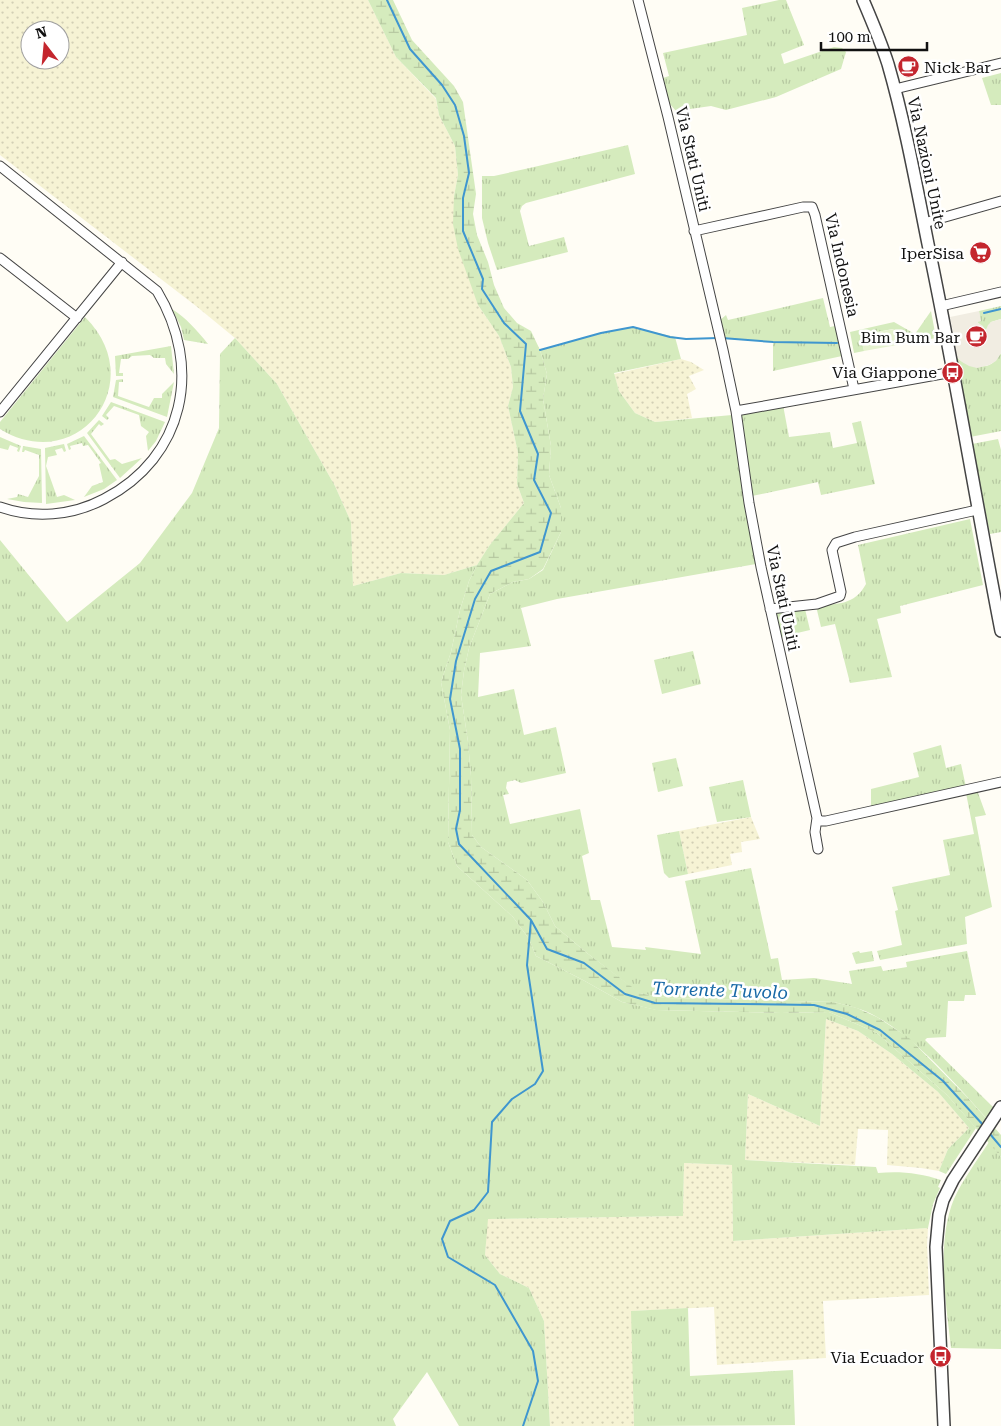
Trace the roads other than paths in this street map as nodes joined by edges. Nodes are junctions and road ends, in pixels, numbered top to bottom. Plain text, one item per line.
1 (638, 0) edge
2 (864, 0) edge
3 (1001, 63) edge
4 (895, 89) junction
5 (0, 166) edge
6 (1001, 201) edge
7 (924, 223) junction
8 (694, 232) junction
9 (0, 258) edge
10 (122, 262) junction
11 (1001, 292) edge
12 (941, 306) junction
13 (77, 318) junction
14 (953, 372) junction
15 (854, 389) junction
16 (736, 411) junction
17 (0, 412) edge
18 (0, 507) edge
19 (977, 510) junction
20 (770, 609) junction
21 (1001, 631) edge
22 (1001, 782) edge
23 (821, 820) junction
24 (818, 849) dead end
25 (998, 1110) edge
26 (944, 1426) edge

1 - 8 street, Via Stati Uniti
2 - 4 street, Via Nazioni Unite
3 - 4 street
4 - 7 street, Via Nazioni Unite
5 - 10 street
6 - 7 street
7 - 12 street, Via Nazioni Unite
8 - 15 street, Via Indonesia
8 - 16 street, Via Stati Uniti
9 - 13 street
10 - 13 street
10 - 18 street
11 - 12 street
12 - 14 street, Via Nazioni Unite
13 - 17 street
14 - 15 street
14 - 19 street, Via Nazioni Unite
15 - 16 street
16 - 20 street, Via Stati Uniti
19 - 20 street
19 - 21 street, Via Nazioni Unite
20 - 23 street, Via Stati Uniti
22 - 23 street
23 - 24 street, Via Stati Uniti
25 - 26 street

